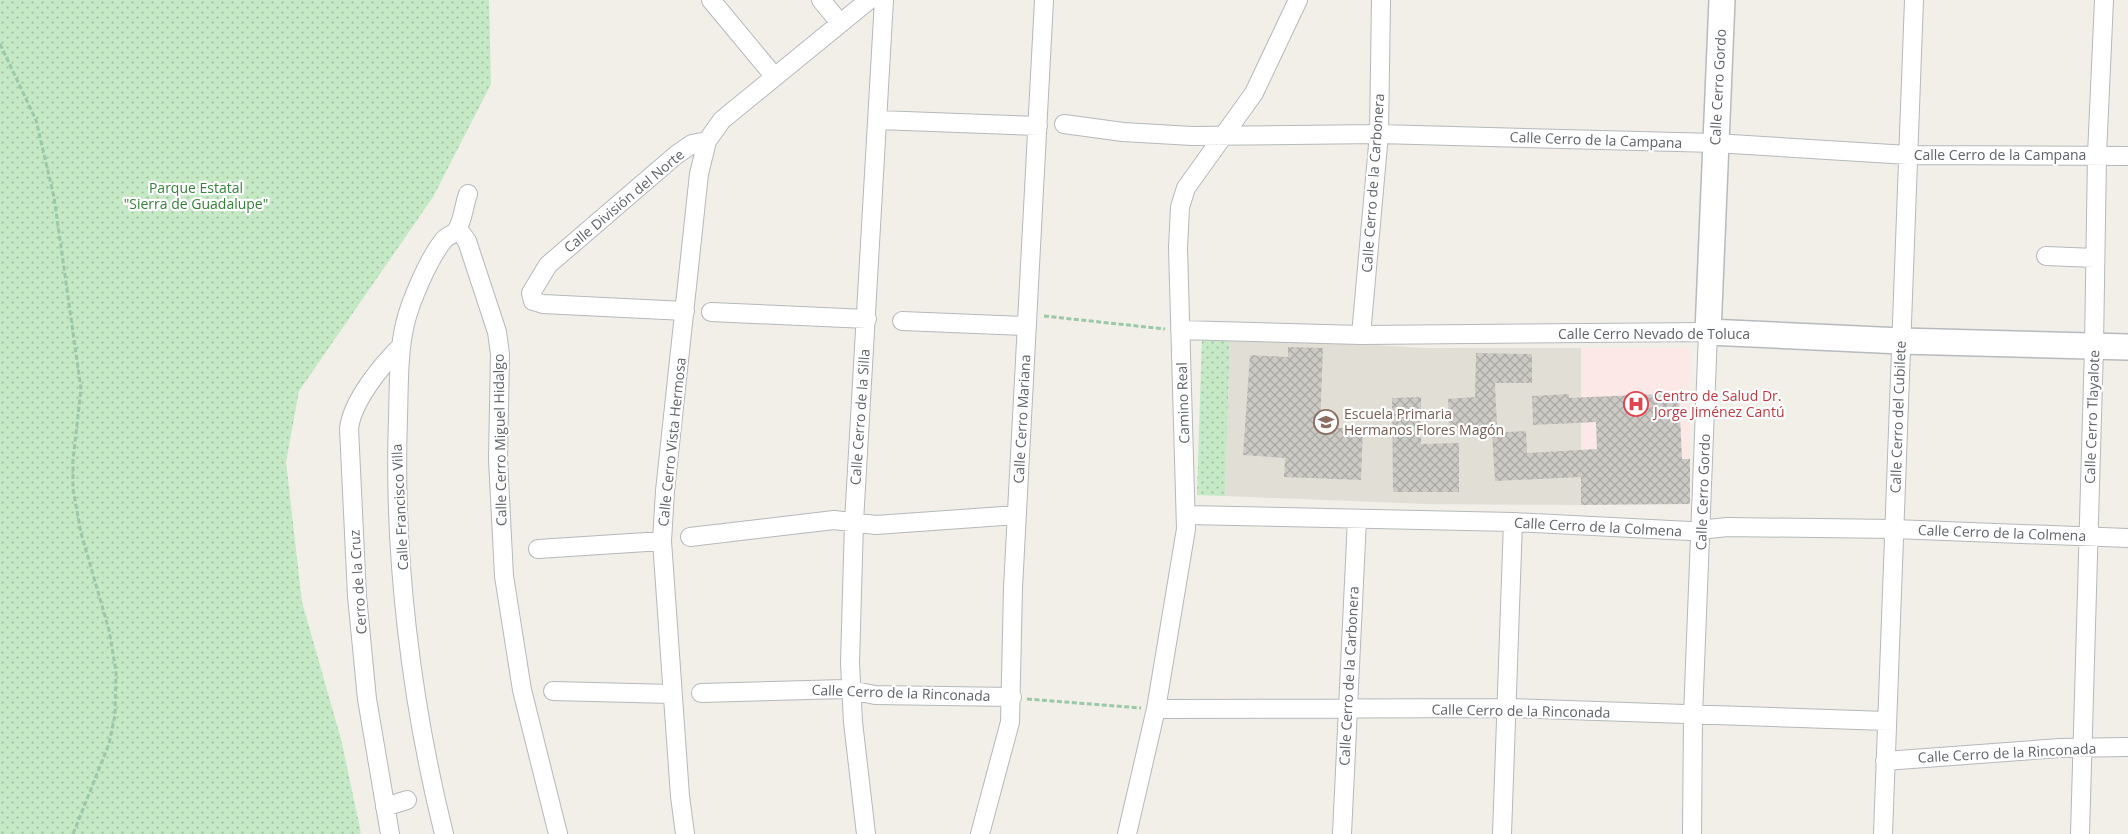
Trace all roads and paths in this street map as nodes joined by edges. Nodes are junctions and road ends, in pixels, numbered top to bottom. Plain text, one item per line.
1 (711, 0) edge
2 (822, 0) edge
3 (869, 0) edge
4 (884, 0) edge
5 (1044, 0) edge
6 (1298, 0) edge
7 (1381, 0) edge
8 (1722, 0) edge
9 (1914, 0) edge
10 (2104, 0) edge
11 (840, 23) junction
12 (0, 44) edge
13 (774, 76) junction
14 (879, 120) junction
15 (1064, 124) dead end
16 (1038, 126) junction
17 (1380, 134) junction
18 (1225, 136) junction
19 (707, 141) junction
20 (1715, 143) junction
21 (1908, 155) junction
22 (2097, 155) junction
23 (2128, 156) edge
24 (468, 194) dead end
25 (456, 232) junction
26 (2046, 256) dead end
27 (2096, 258) junction
28 (685, 311) junction
29 (711, 312) dead end
30 (866, 319) junction
31 (902, 321) dead end
32 (1027, 326) junction
33 (1180, 330) junction
34 (1708, 332) junction
35 (1361, 335) junction
36 (1901, 342) junction
37 (401, 346) junction
38 (2094, 347) junction
39 (2128, 347) edge
40 (1017, 515) junction
41 (1187, 515) junction
42 (1357, 519) junction
43 (854, 522) junction
44 (1513, 522) junction
45 (1702, 529) junction
46 (1894, 529) junction
47 (690, 537) dead end
48 (2089, 537) junction
49 (2128, 538) edge
50 (662, 541) junction
51 (538, 549) dead end
52 (851, 689) junction
53 (553, 691) dead end
54 (701, 693) dead end
55 (672, 694) junction
56 (1012, 697) junction
57 (1347, 708) junction
58 (1508, 708) junction
59 (1156, 709) junction
60 (1694, 716) junction
61 (1886, 721) junction
62 (2128, 747) edge
63 (2083, 748) junction
64 (1885, 761) junction
65 (407, 800) dead end
66 (385, 807) junction
67 (72, 834) edge
68 (390, 834) edge
69 (444, 834) edge
70 (558, 834) edge
71 (685, 834) edge
72 (866, 834) edge
73 (980, 834) edge
74 (1127, 834) edge
75 (1342, 834) edge
76 (1502, 834) edge
77 (1692, 834) edge
78 (1883, 834) edge
79 (2080, 834) edge

1 - 13 street
2 - 11 street
3 - 11 street
4 - 14 street, Calle Cerro de la Silla
5 - 16 street, Calle Cerro Mariana
6 - 18 street, Camino Real
7 - 17 street, Calle Cerro de la Carbonera
8 - 20 street, Calle Cerro Gordo
9 - 21 street, Calle Cerro del Cubilete
10 - 22 street, Calle Cerro Tlayalote
11 - 13 street
12 - 67 path
13 - 19 street
14 - 16 street
14 - 30 street, Calle Cerro de la Silla
15 - 18 street, Calle Cerro de la Campana
16 - 32 street, Calle Cerro Mariana
17 - 18 street, Calle Cerro de la Campana
17 - 20 street, Calle Cerro de la Campana
17 - 35 street, Calle Cerro de la Carbonera
18 - 33 street, Camino Real
19 - 28 street, Calle Cerro Vista Hermosa
19 - 28 street, Calle División del Norte
20 - 21 street, Calle Cerro de la Campana
20 - 34 street, Calle Cerro Gordo
21 - 22 street, Calle Cerro de la Campana
21 - 36 street, Calle Cerro del Cubilete
22 - 23 street, Calle Cerro de la Campana
22 - 27 street, Calle Cerro Tlayalote
24 - 25 street, Calle Francisco Villa
25 - 37 street, Calle Francisco Villa
25 - 70 street, Calle Cerro Miguel Hidalgo
26 - 27 street
27 - 38 street, Calle Cerro Tlayalote
28 - 50 street, Calle Cerro Vista Hermosa
29 - 30 street
30 - 43 street, Calle Cerro de la Silla
31 - 32 street
32 - 33 path
32 - 40 street, Calle Cerro Mariana
33 - 35 street, Calle Cerro Nevado de Toluca
33 - 41 street, Camino Real
34 - 35 street, Calle Cerro Nevado de Toluca
34 - 36 street, Calle Cerro Nevado de Toluca
34 - 45 street, Calle Cerro Gordo
36 - 38 street, Calle Cerro Nevado de Toluca
36 - 46 street, Calle Cerro del Cubilete
37 - 66 street, Cerro de la Cruz
37 - 69 street, Calle Francisco Villa
38 - 39 street, Calle Cerro Nevado de Toluca
38 - 48 street, Calle Cerro Tlayalote
40 - 43 street
40 - 56 street, Calle Cerro Mariana
41 - 42 street, Calle Cerro de la Colmena
41 - 59 street, Camino Real
42 - 44 street, Calle Cerro de la Colmena
42 - 57 street, Calle Cerro de la Carbonera
43 - 47 street
43 - 52 street, Calle Cerro de la Silla
44 - 45 street, Calle Cerro de la Colmena
44 - 58 street
45 - 46 street, Calle Cerro de la Colmena
45 - 60 street, Calle Cerro Gordo
46 - 48 street, Calle Cerro de la Colmena
46 - 61 street, Calle Cerro del Cubilete
48 - 49 street, Calle Cerro de la Colmena
48 - 63 street, Calle Cerro Tlayalote
50 - 51 street
50 - 55 street, Calle Cerro Vista Hermosa
52 - 54 street, Calle Cerro de la Rinconada
52 - 56 street, Calle Cerro de la Rinconada
52 - 72 street, Calle Cerro de la Silla
53 - 55 street
55 - 71 street, Calle Cerro Vista Hermosa
56 - 59 path
56 - 73 street, Calle Cerro Mariana
57 - 58 street, Calle Cerro de la Rinconada
57 - 59 street, Calle Cerro de la Rinconada
57 - 75 street, Calle Cerro de la Carbonera
58 - 60 street, Calle Cerro de la Rinconada
58 - 76 street
59 - 74 street, Camino Real
60 - 61 street, Calle Cerro de la Rinconada
60 - 77 street, Calle Cerro Gordo
61 - 64 street, Calle Cerro del Cubilete
62 - 63 street, Calle Cerro de la Rinconada
63 - 64 street, Calle Cerro de la Rinconada
63 - 79 street, Calle Cerro Tlayalote
64 - 78 street, Calle Cerro del Cubilete
65 - 66 street
66 - 68 street, Cerro de la Cruz

